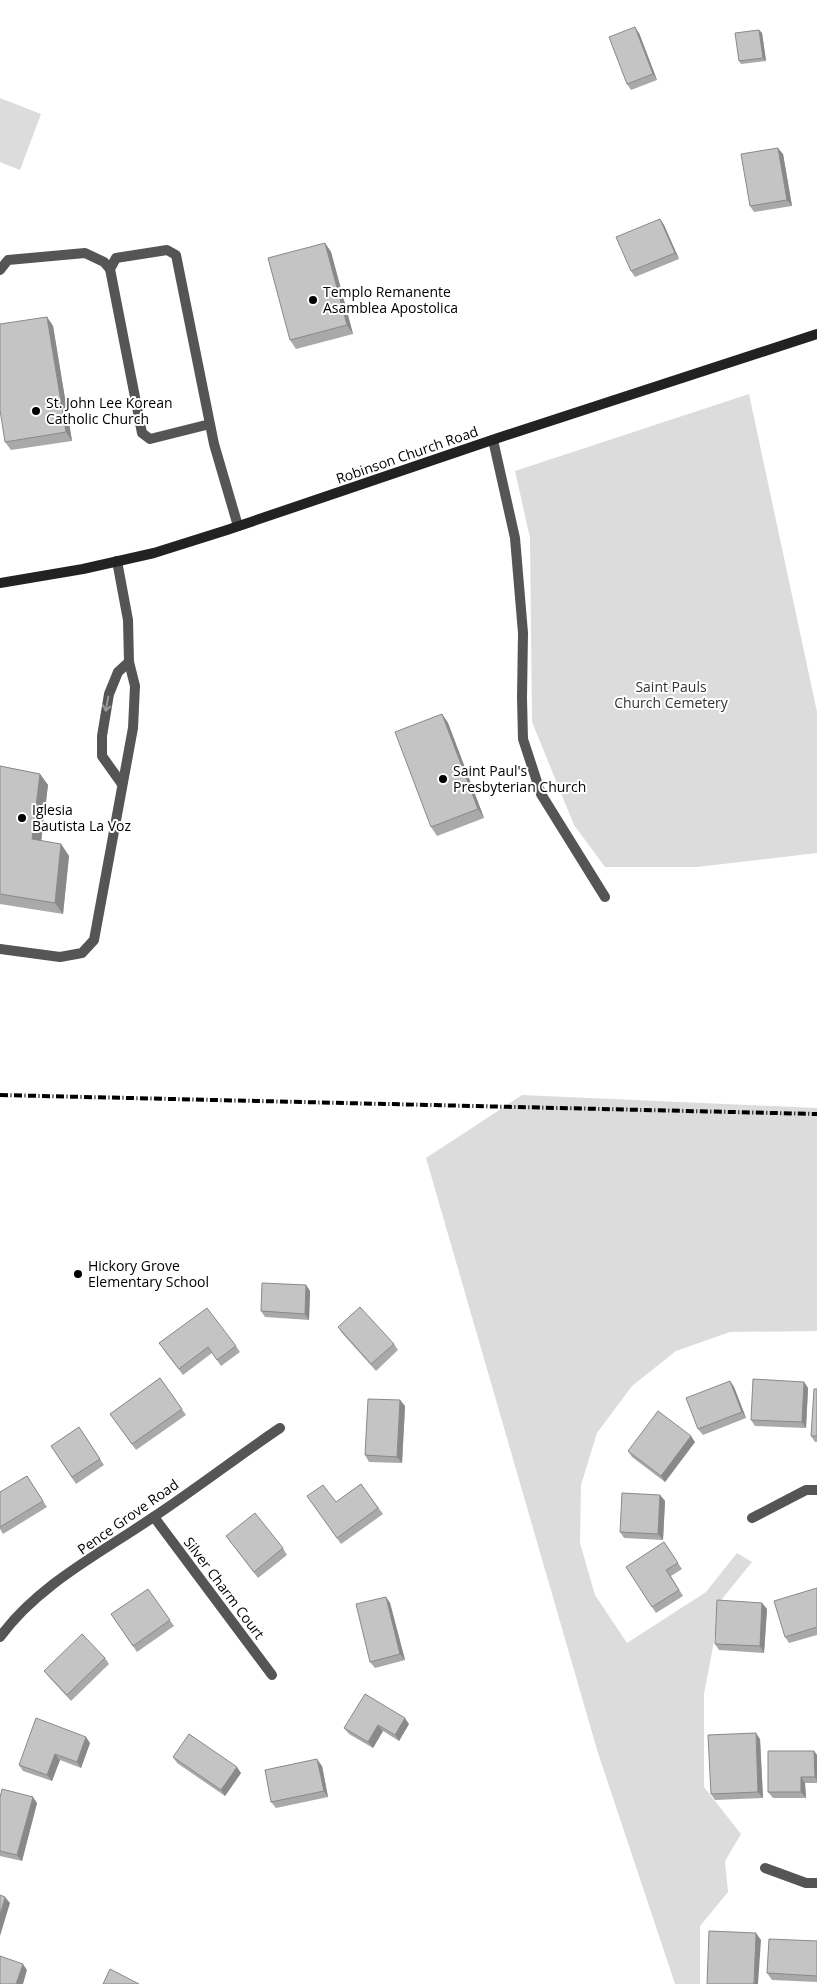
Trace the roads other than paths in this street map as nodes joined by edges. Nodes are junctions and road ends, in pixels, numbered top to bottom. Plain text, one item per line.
1 (110, 268) junction
2 (0, 270) edge
3 (817, 334) edge
4 (210, 424) junction
5 (492, 440) junction
6 (238, 526) junction
7 (117, 561) junction
8 (0, 583) edge
9 (129, 662) junction
10 (122, 784) junction
11 (605, 897) dead end
12 (0, 949) edge
13 (280, 1428) dead end
14 (817, 1490) edge
15 (154, 1517) junction
16 (752, 1518) dead end
17 (0, 1637) edge
18 (272, 1675) dead end
19 (765, 1868) dead end
20 (817, 1883) edge

1 - 2 street
1 - 4 street
1 - 4 street
3 - 5 street, Robinson Church Road
4 - 6 street
5 - 6 street, Robinson Church Road
5 - 11 street
6 - 7 street, Robinson Church Road
7 - 8 street, Robinson Church Road
7 - 9 street
9 - 10 street
9 -> 10 street
10 - 12 street
13 - 15 street, Pence Grove Road
14 - 16 street
15 - 17 street, Pence Grove Road
15 - 18 street, Silver Charm Court
19 - 20 street

